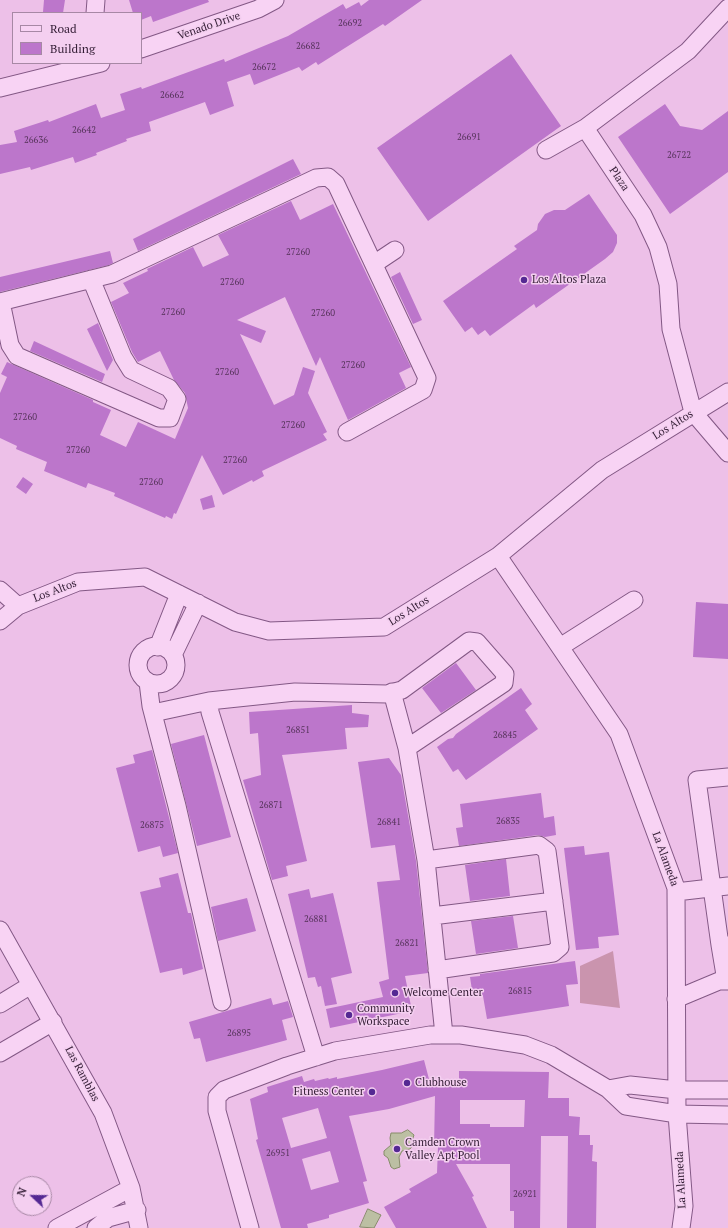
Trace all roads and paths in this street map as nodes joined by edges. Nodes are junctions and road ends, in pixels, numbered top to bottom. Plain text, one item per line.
1 (96, 0) edge
2 (275, 0) edge
3 (728, 8) edge
4 (95, 12) edge
5 (142, 49) edge
6 (94, 64) edge
7 (0, 88) edge
8 (585, 128) junction
9 (546, 150) dead end
10 (395, 250) dead end
11 (374, 264) junction
12 (91, 279) junction
13 (0, 302) edge
14 (728, 392) edge
15 (693, 412) junction
16 (347, 432) dead end
17 (728, 453) edge
18 (498, 556) junction
19 (0, 590) edge
20 (179, 594) junction
21 (634, 600) dead end
22 (198, 603) junction
23 (18, 606) junction
24 (0, 621) edge
25 (158, 647) junction
26 (560, 647) junction
27 (173, 655) junction
28 (148, 682) junction
29 (392, 692) junction
30 (208, 701) junction
31 (153, 712) junction
32 (407, 748) junction
33 (728, 776) edge
34 (426, 860) junction
35 (720, 886) edge
36 (676, 892) junction
37 (554, 901) junction
38 (432, 916) junction
39 (0, 930) edge
40 (724, 945) edge
41 (437, 970) junction
42 (727, 981) edge
43 (31, 985) junction
44 (676, 999) junction
45 (222, 1002) dead end
46 (0, 1004) edge
47 (53, 1022) junction
48 (444, 1035) junction
49 (0, 1053) edge
50 (316, 1057) junction
51 (608, 1089) junction
52 (677, 1090) junction
53 (728, 1090) edge
54 (677, 1114) junction
55 (728, 1115) edge
56 (131, 1188) junction
57 (137, 1210) junction
58 (57, 1228) edge
59 (96, 1228) edge
60 (139, 1228) edge
61 (250, 1228) edge
62 (681, 1228) edge

1 - 4 street
2 - 5 street, Venado Drive
3 - 8 street
6 - 7 street
8 - 9 street
8 - 15 street, Plaza
10 - 11 street
11 - 12 street
11 - 16 street
12 - 13 street
12 - 13 street
14 - 15 street, Los Altos
15 - 17 street
15 - 18 street, Los Altos
18 - 22 street, Los Altos
18 - 26 street, La Alameda
19 - 23 street
20 - 22 street, Los Altos
20 - 23 street, Los Altos
20 - 25 street
21 - 26 street
22 - 27 street
23 - 24 street
25 - 27 street
25 - 28 street
26 - 36 street, La Alameda
27 - 28 street
28 - 31 street
29 - 30 street
29 - 32 street
29 - 32 street
30 - 31 street
30 - 50 street
31 - 45 street
32 - 34 street
33 - 35 street
34 - 37 street
34 - 38 street
35 - 36 street
35 - 40 street
36 - 44 street, La Alameda
37 - 38 street
37 - 41 street
38 - 41 street
39 - 43 street, Las Ramblas
40 - 42 street
41 - 48 street
42 - 44 street
43 - 46 street
43 - 47 street, Las Ramblas
44 - 52 street, La Alameda
47 - 49 street
47 - 56 street, Las Ramblas
48 - 50 street
48 - 51 street
50 - 61 street
51 - 52 street
51 - 54 street
52 - 53 street
52 - 54 street, La Alameda
54 - 55 street
54 - 62 street, La Alameda
56 - 57 street, Las Ramblas
56 - 58 street
57 - 59 street
57 - 60 street, Las Ramblas

